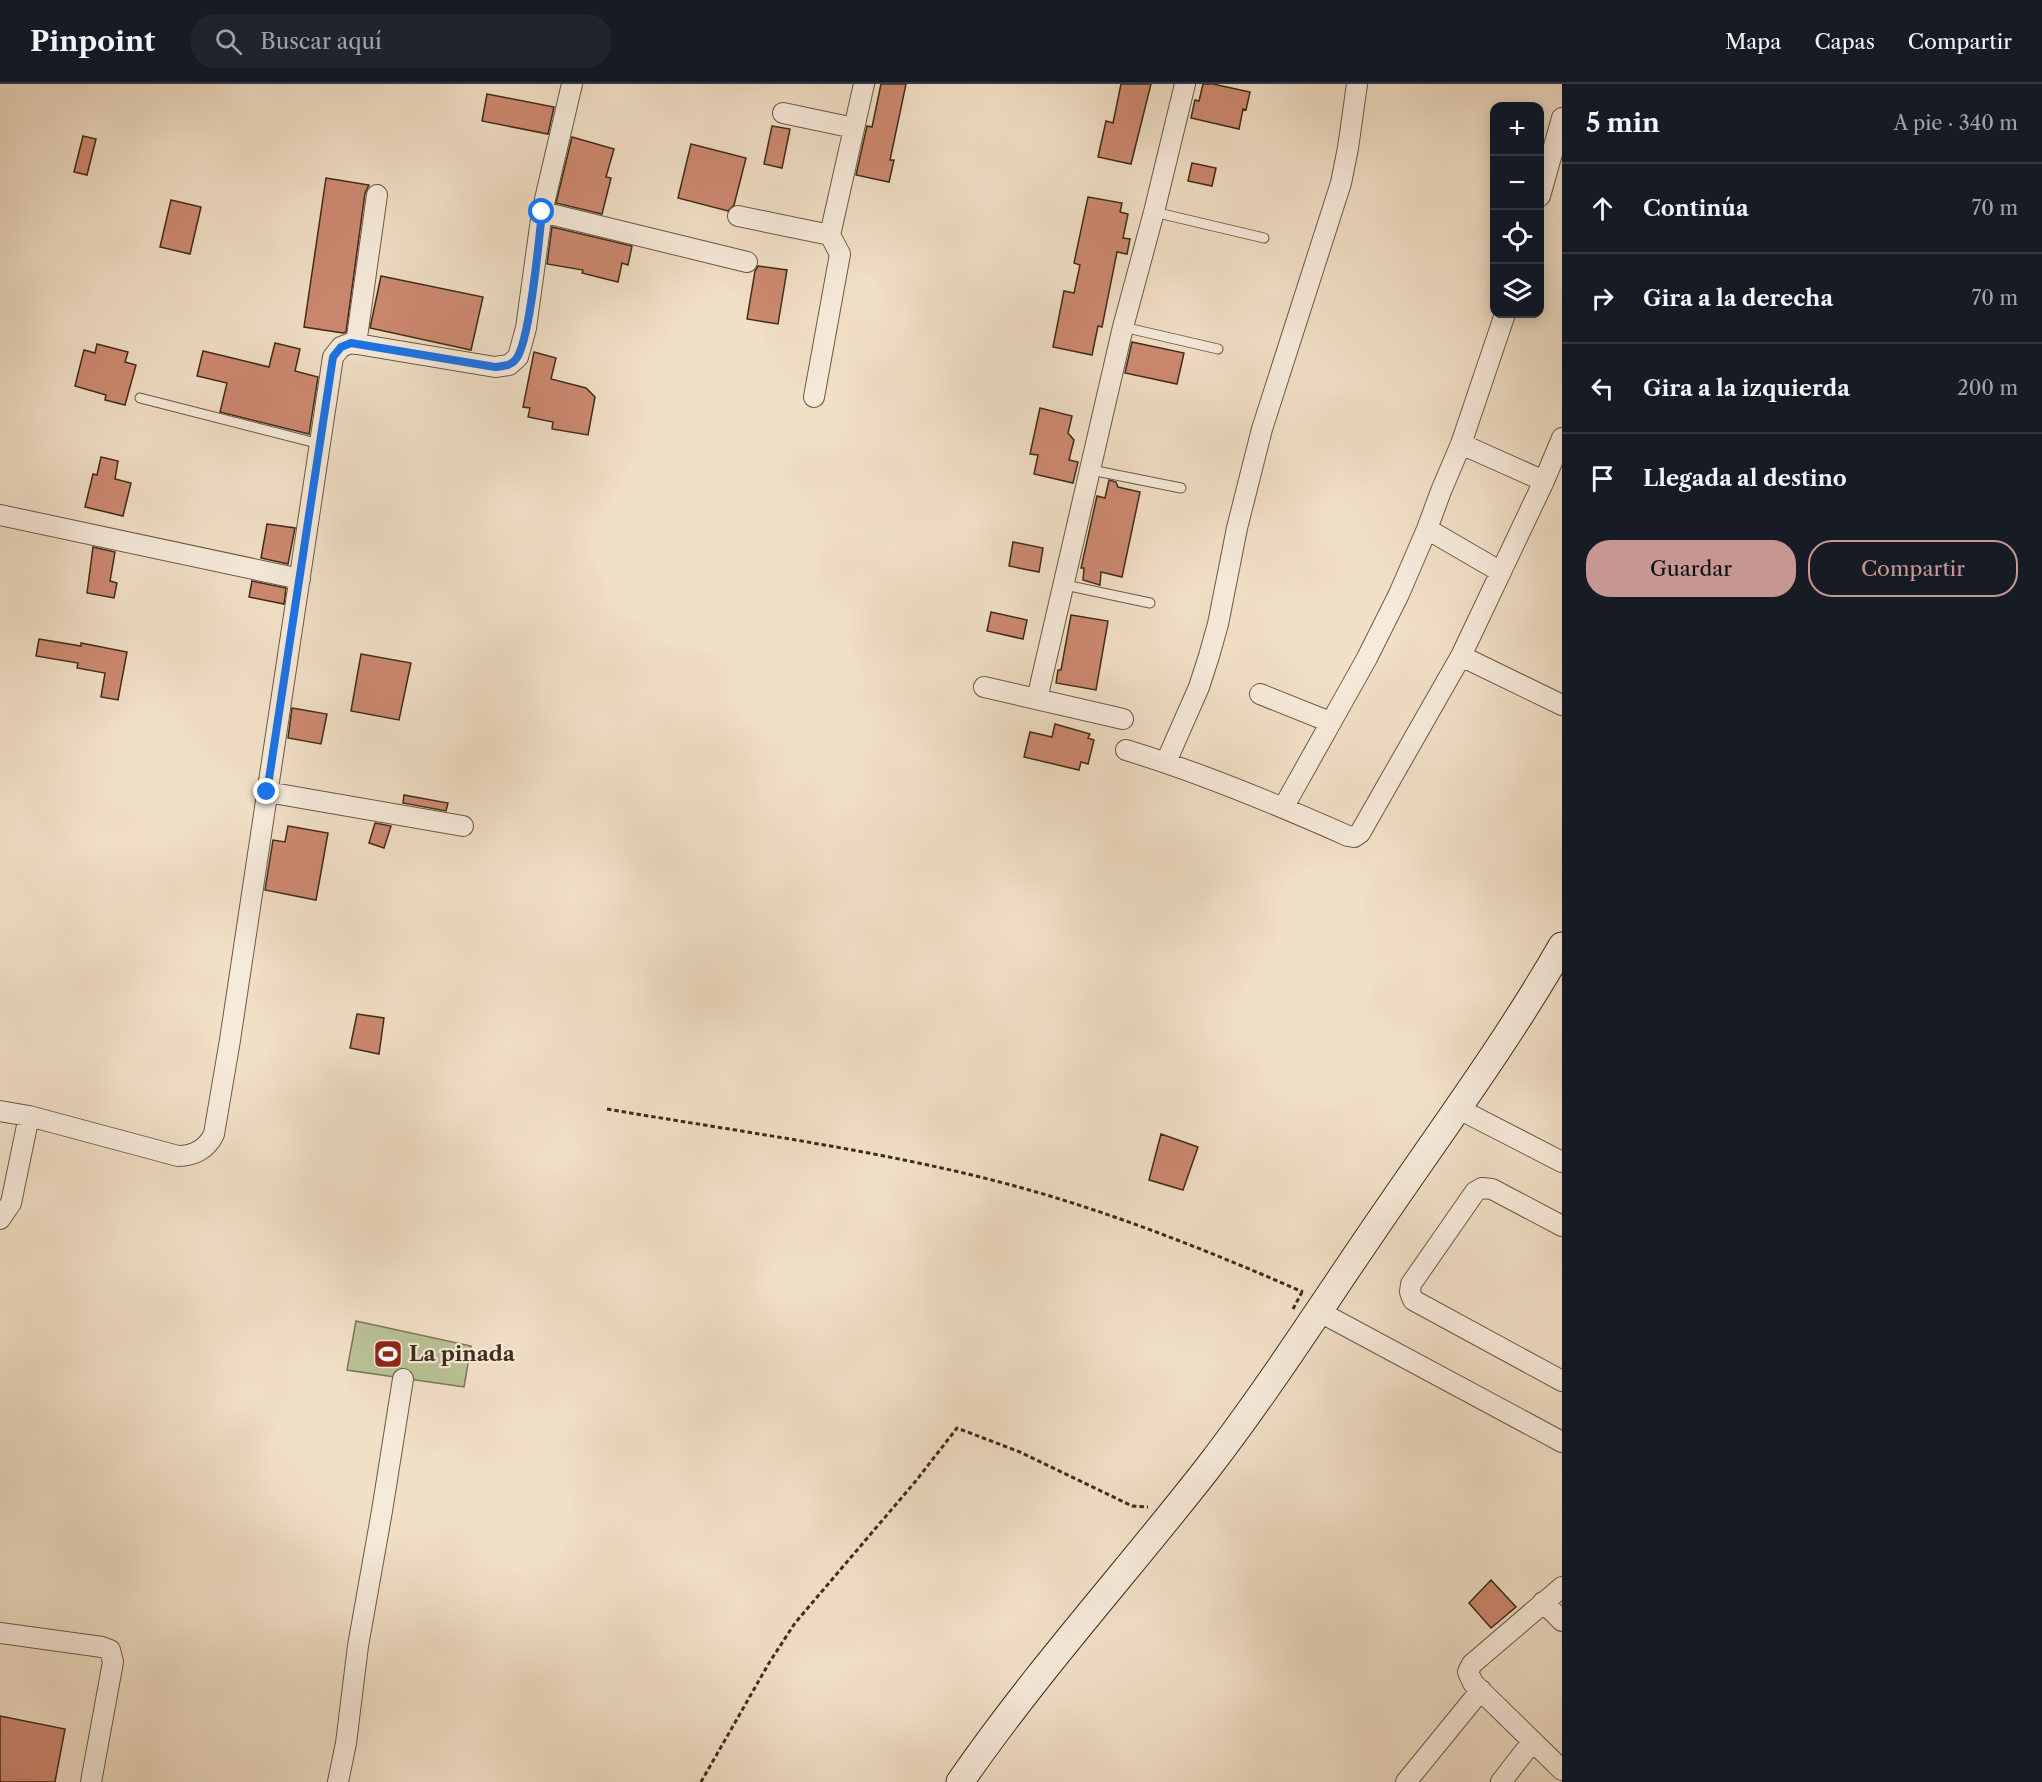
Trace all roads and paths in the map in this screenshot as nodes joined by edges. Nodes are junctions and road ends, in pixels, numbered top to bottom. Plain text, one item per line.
1 (572, 84) edge
2 (864, 84) edge
3 (1185, 84) edge
4 (1357, 84) edge
5 (783, 113) dead end
6 (1562, 118) edge
7 (854, 128) junction
8 (1544, 178) edge
9 (377, 195) dead end
10 (542, 212) junction
11 (1154, 212) junction
12 (738, 216) dead end
13 (831, 236) junction
14 (1264, 238) dead end
15 (747, 262) dead end
16 (1504, 318) edge
17 (1124, 327) junction
18 (356, 344) junction
19 (1218, 349) dead end
20 (140, 398) dead end
21 (814, 398) dead end
22 (1562, 438) edge
23 (320, 444) junction
24 (1461, 444) junction
25 (1091, 470) junction
26 (1544, 481) junction
27 (1181, 488) dead end
28 (0, 515) edge
29 (1427, 529) junction
30 (1501, 572) junction
31 (300, 579) junction
32 (1065, 585) junction
33 (1150, 603) dead end
34 (1461, 656) junction
35 (984, 687) dead end
36 (1260, 694) dead end
37 (1037, 699) junction
38 (1562, 705) edge
39 (1123, 719) dead end
40 (1330, 722) junction
41 (1126, 750) dead end
42 (1166, 762) junction
43 (267, 792) junction
44 (1283, 808) junction
45 (463, 826) dead end
46 (1562, 946) edge
47 (1457, 1108) junction
48 (607, 1109) dead end
49 (0, 1111) edge
50 (29, 1116) junction
51 (1562, 1162) edge
52 (0, 1219) edge
53 (1562, 1226) edge
54 (1321, 1306) junction
55 (403, 1378) dead end
56 (1562, 1381) edge
57 (1562, 1442) edge
58 (1146, 1508) dead end
59 (1562, 1587) edge
60 (1543, 1602) junction
61 (1562, 1621) edge
62 (0, 1633) edge
63 (1481, 1690) junction
64 (1533, 1742) junction
65 (1562, 1770) edge
66 (91, 1782) edge
67 (338, 1782) edge
68 (701, 1782) edge
69 (960, 1782) edge
70 (1406, 1782) edge
71 (1501, 1782) edge

1 - 10 street
2 - 7 street
3 - 11 street
4 - 42 street
5 - 7 street
6 - 8 street
7 - 13 street
9 - 18 street
10 - 15 street
10 - 18 street
11 - 14 lane
11 - 17 street
12 - 13 street
13 - 21 street
16 - 24 street
17 - 19 lane
17 - 25 street
18 - 23 street
20 - 23 lane
22 - 26 street
23 - 31 street
24 - 26 street
24 - 29 street
25 - 27 lane
25 - 32 street
26 - 30 street
28 - 31 street
29 - 30 street
29 - 40 street
30 - 34 street
31 - 43 street
32 - 33 lane
32 - 37 street
34 - 38 street
34 - 44 street
35 - 37 street
36 - 40 street
37 - 39 street
40 - 44 street
41 - 42 street
42 - 44 street
43 - 45 street
43 - 50 street
46 - 47 street
47 - 51 street
47 - 54 street
48 - 54 path
49 - 50 street
50 - 52 street
53 - 56 street
54 - 57 street
54 - 69 street
55 - 67 street
58 - 68 path
59 - 60 street
60 - 61 street
60 - 63 street
62 - 66 street
63 - 64 street
63 - 70 street
64 - 65 street
64 - 71 street

